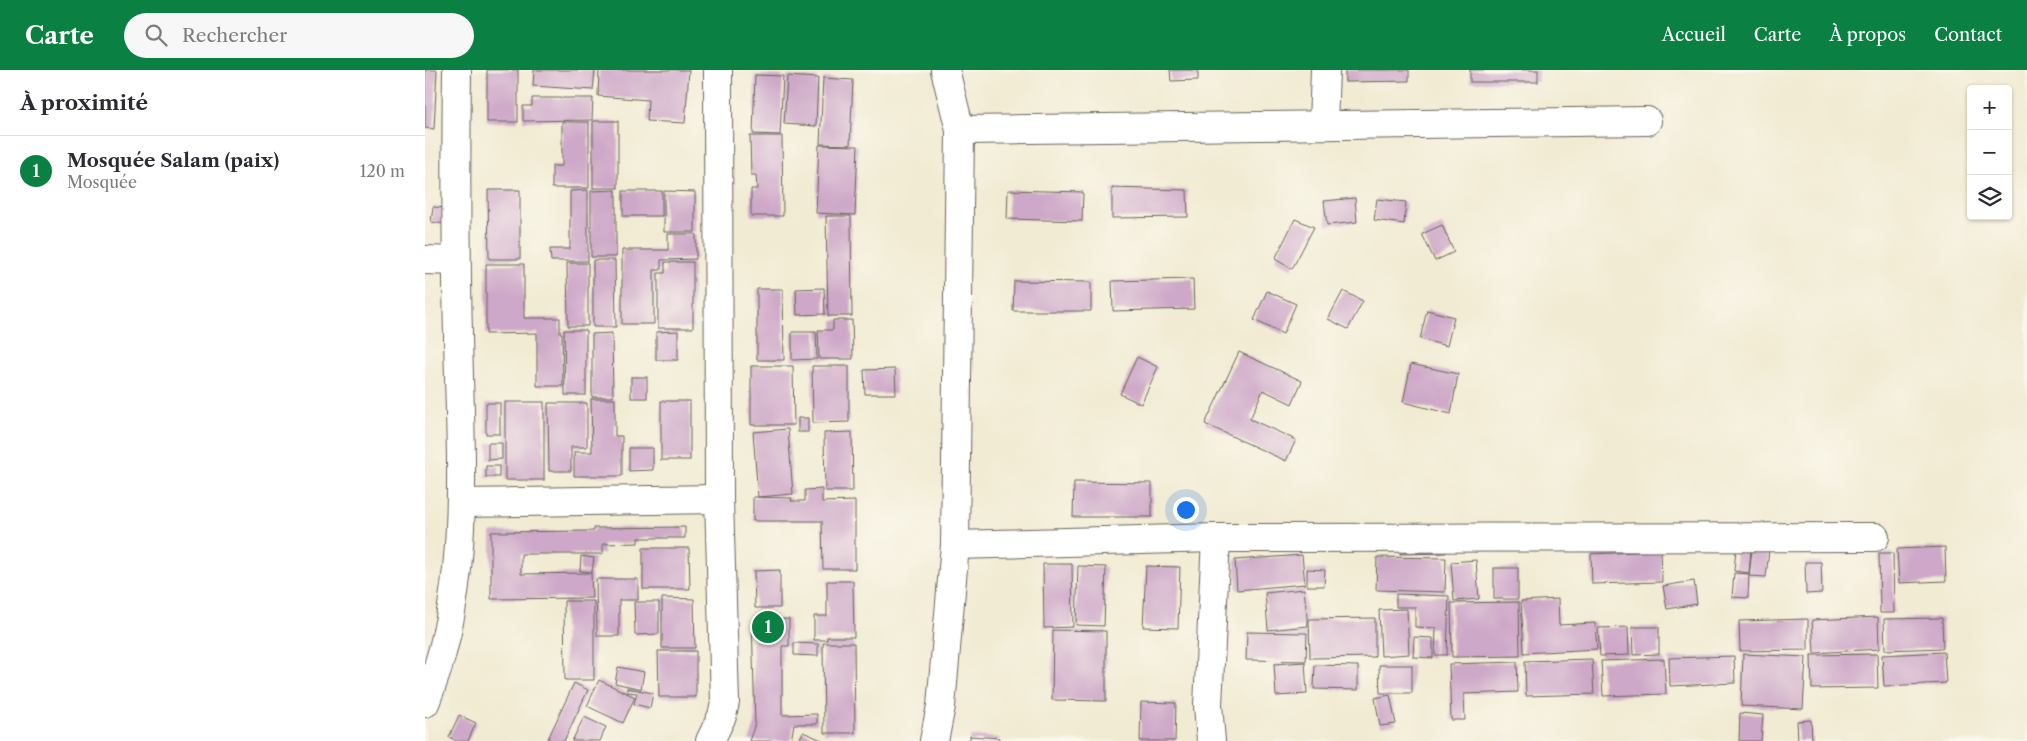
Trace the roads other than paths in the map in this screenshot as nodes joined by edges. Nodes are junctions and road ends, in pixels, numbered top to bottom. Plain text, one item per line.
1 (457, 70) edge
2 (718, 70) edge
3 (945, 70) edge
4 (1325, 70) edge
5 (1647, 121) dead end
6 (1323, 125) junction
7 (959, 130) junction
8 (425, 260) edge
9 (456, 261) junction
10 (719, 499) junction
11 (461, 503) junction
12 (1875, 537) dead end
13 (1216, 538) junction
14 (955, 545) junction
15 (425, 703) edge
16 (710, 741) edge
17 (934, 741) edge
18 (1211, 741) edge

1 - 9 street
2 - 10 street
3 - 7 street
4 - 6 street
5 - 6 street
6 - 7 street
7 - 14 street
8 - 9 street
9 - 11 street
10 - 11 street
10 - 16 street
11 - 15 street
12 - 13 street
13 - 14 street
13 - 18 street
14 - 17 street

